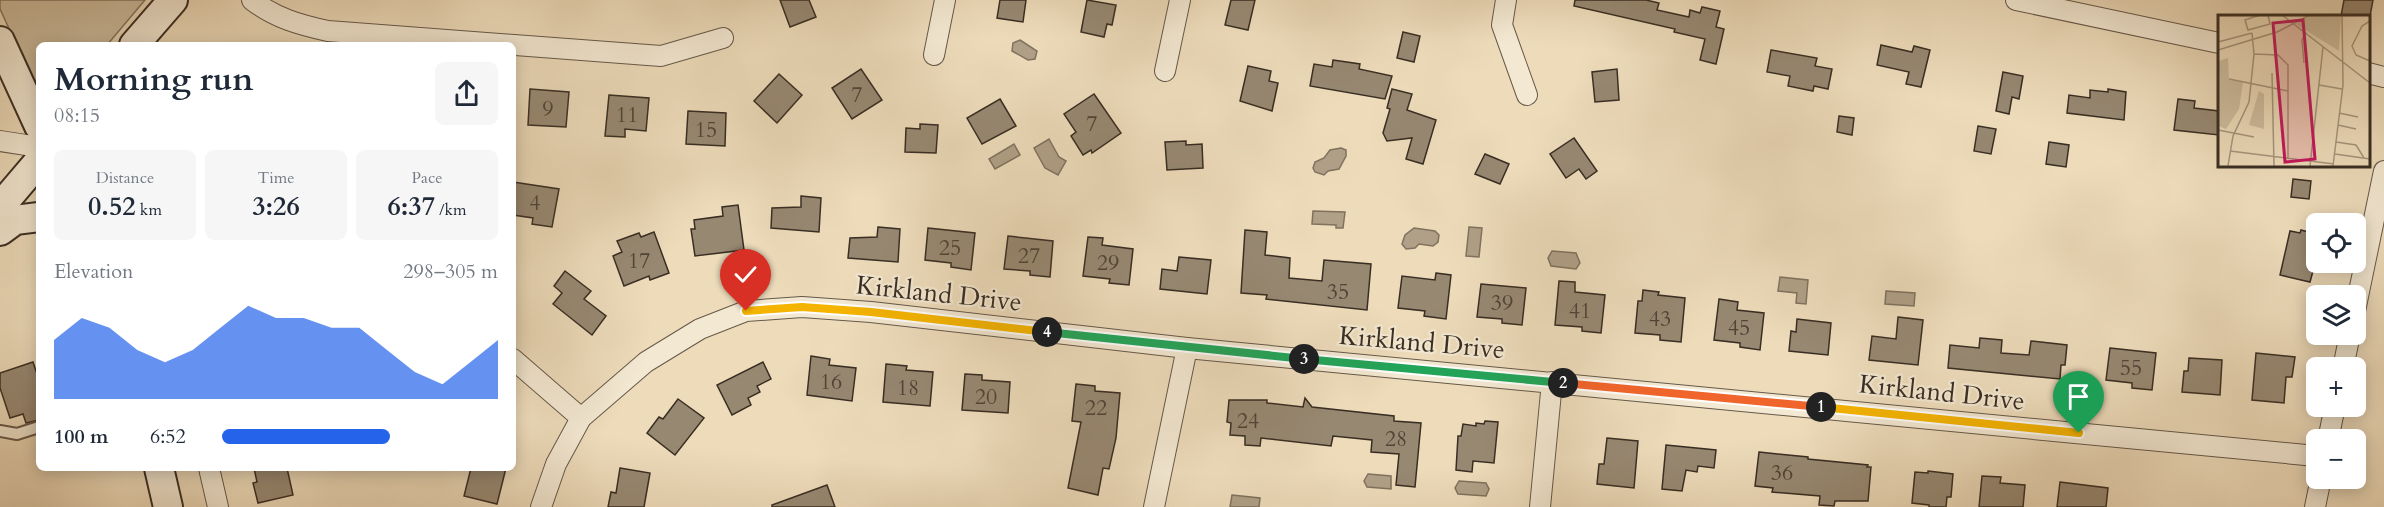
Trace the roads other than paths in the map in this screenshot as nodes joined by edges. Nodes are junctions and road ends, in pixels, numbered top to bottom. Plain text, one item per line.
1 (173, 0) edge
2 (252, 0) edge
3 (945, 0) edge
4 (1180, 0) edge
5 (1506, 0) edge
6 (2016, 0) edge
7 (723, 38) dead end
8 (0, 41) edge
9 (137, 42) edge
10 (475, 42) edge
11 (2218, 43) edge
12 (516, 45) edge
13 (934, 56) dead end
14 (1165, 71) dead end
15 (2369, 73) edge
16 (2384, 77) edge
17 (1527, 95) dead end
18 (36, 119) edge
19 (0, 141) edge
20 (36, 147) edge
21 (36, 165) edge
22 (2384, 171) edge
23 (0, 207) edge
24 (36, 217) edge
25 (0, 231) edge
26 (2360, 285) edge
27 (1186, 348) junction
28 (516, 362) edge
29 (1552, 382) junction
30 (581, 418) junction
31 (36, 428) edge
32 (0, 431) edge
33 (2306, 455) edge
34 (160, 471) edge
35 (210, 471) edge
36 (2319, 489) edge
37 (168, 507) edge
38 (218, 507) edge
39 (541, 507) edge
40 (1155, 507) edge
41 (1540, 507) edge
42 (2315, 507) edge

1 - 9 main road
2 - 10 street
3 - 13 street
4 - 14 street
5 - 17 street
6 - 11 street
7 - 12 street
8 - 18 main road
15 - 16 street
19 - 20 street
21 - 23 main road
22 - 26 street
24 - 25 main road
27 - 29 street, Kirkland Drive
27 - 30 street, Kirkland Drive
27 - 40 street
28 - 30 street
29 - 33 street, Kirkland Drive
29 - 41 street
30 - 39 street, Kirkland Drive
31 - 32 lane
34 - 37 main road
35 - 38 street
36 - 42 street

